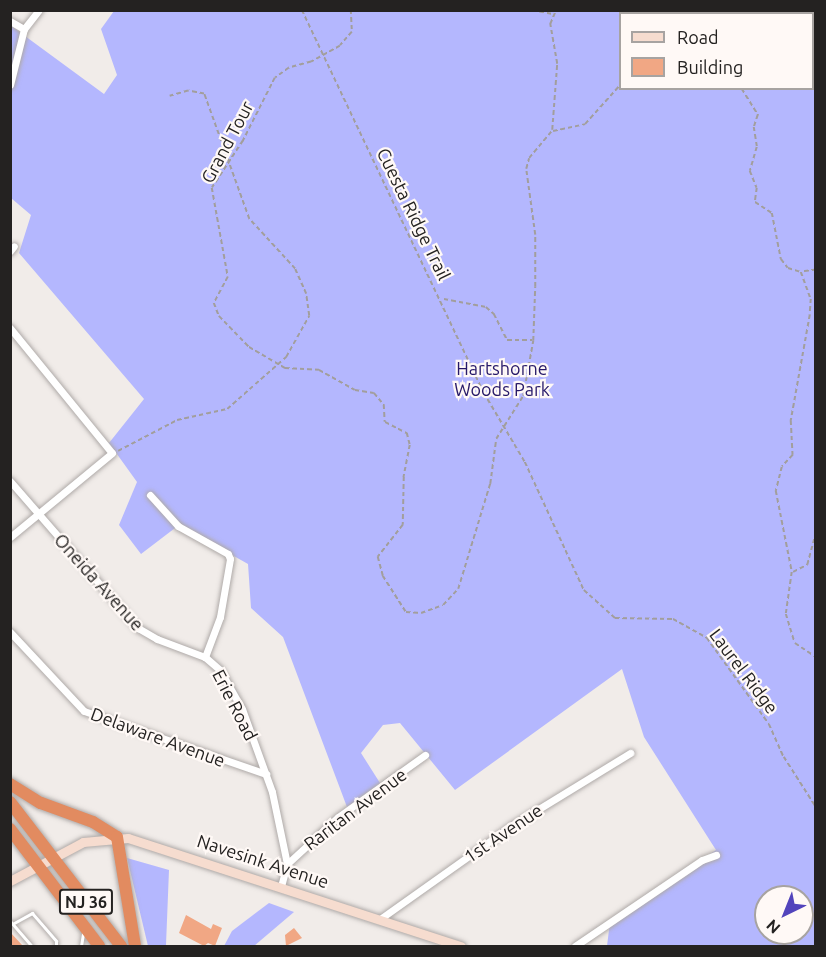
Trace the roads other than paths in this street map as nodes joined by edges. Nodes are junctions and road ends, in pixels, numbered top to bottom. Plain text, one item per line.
1 (39, 10) edge
2 (10, 21) edge
3 (24, 29) junction
4 (10, 85) edge
5 (10, 328) edge
6 (10, 481) edge
7 (150, 495) dead end
8 (39, 514) junction
9 (10, 537) edge
10 (10, 632) edge
11 (205, 657) junction
12 (630, 753) dead end
13 (425, 755) dead end
14 (266, 774) junction
15 (10, 784) edge
16 (10, 802) edge
17 (10, 829) edge
18 (117, 837) junction
19 (716, 855) dead end
20 (52, 857) junction
21 (287, 864) junction
22 (38, 865) junction
23 (10, 881) edge
24 (281, 886) junction
25 (380, 919) junction
26 (12, 922) edge
27 (83, 926) junction
28 (32, 946) edge
29 (56, 946) edge
30 (81, 946) edge
31 (99, 946) edge
32 (121, 946) edge
33 (135, 946) edge
34 (461, 946) edge
35 (575, 946) edge

1 - 3 street
2 - 3 street
3 - 4 street
5 - 8 street
6 - 8 street, Oneida Avenue
7 - 11 street, Erie Road
8 - 9 street
8 - 11 street, Oneida Avenue
10 - 14 street, Delaware Avenue
11 - 14 street, Erie Road
12 - 25 street, 1st Avenue
13 - 21 street, Raritan Avenue
14 - 21 street, Erie Road
15 - 18 highway
16 - 20 highway, NJ 36
17 - 22 highway, NJ 36
18 - 20 main road, Navesink Avenue
18 - 24 main road, Navesink Avenue
18 - 33 highway
19 - 35 street
20 - 22 main road, Navesink Avenue
20 - 32 highway, NJ 36
21 - 24 street, Erie Road
22 - 23 main road, Navesink Avenue
22 - 27 highway, NJ 36
24 - 25 main road, Navesink Avenue
25 - 34 main road, Navesink Avenue
26 - 28 lane
26 - 29 lane
27 - 30 lane
27 - 31 highway, NJ 36

